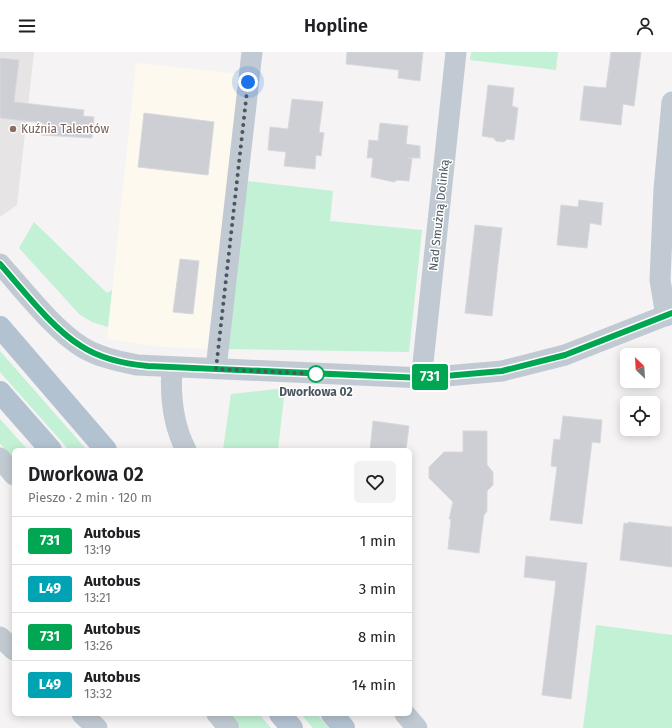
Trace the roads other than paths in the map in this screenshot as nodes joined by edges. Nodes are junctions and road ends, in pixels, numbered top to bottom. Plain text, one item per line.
1 (252, 52) edge
2 (456, 52) edge
3 (672, 102) edge
4 (0, 264) edge
5 (669, 315) edge
6 (0, 327) edge
7 (172, 367) junction
8 (216, 369) junction
9 (423, 378) junction
10 (0, 392) edge
11 (49, 448) edge
12 (104, 448) edge
13 (185, 448) edge
14 (0, 458) edge
15 (12, 473) edge
16 (0, 637) edge
17 (12, 648) edge
18 (84, 716) edge
19 (219, 716) edge
20 (282, 716) edge
21 (334, 716) edge
22 (407, 716) edge
23 (97, 728) edge
24 (229, 728) edge
25 (292, 728) edge
26 (344, 728) edge
27 (417, 728) edge

1 - 8 street
2 - 9 street, Nad Smużną Dolinką
3 - 5 street
4 - 7 street
5 - 9 street
6 - 12 main road
7 - 8 street
7 - 13 street
8 - 9 street
10 - 11 main road
14 - 15 street
16 - 17 street
18 - 23 street
19 - 24 street
20 - 25 main road
21 - 26 main road
22 - 27 street

